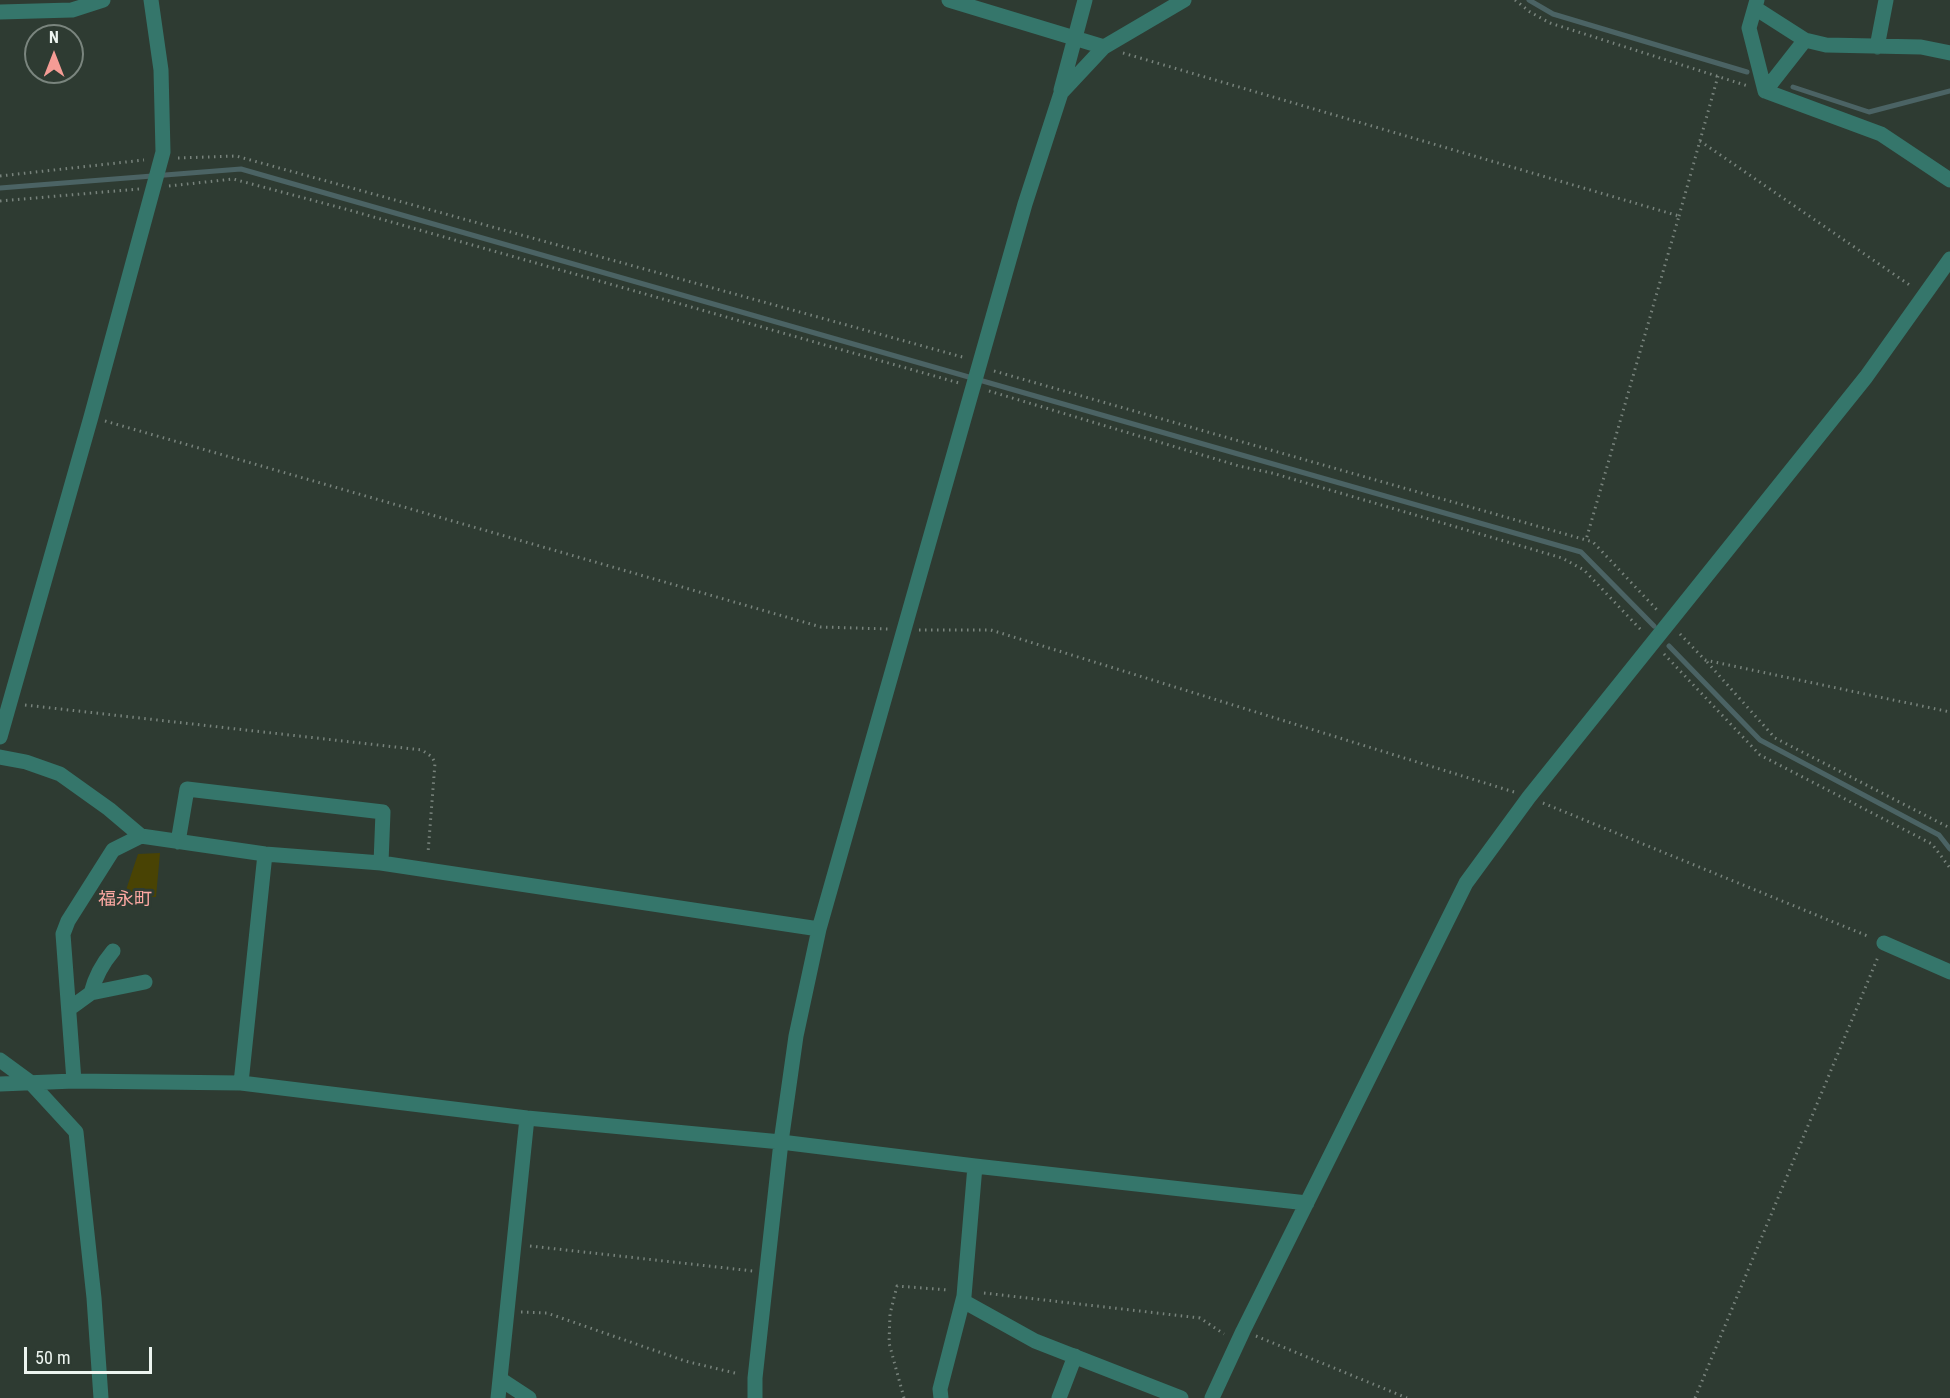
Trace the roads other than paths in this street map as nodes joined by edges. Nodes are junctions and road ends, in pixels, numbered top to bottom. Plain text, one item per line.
1 (151, 0) edge
2 (949, 0) edge
3 (1085, 0) edge
4 (1184, 0) edge
5 (1886, 0) edge
6 (94, 1) edge
7 (1756, 4) edge
8 (0, 12) edge
9 (1074, 38) junction
10 (1804, 40) junction
11 (1104, 47) junction
12 (1877, 47) junction
13 (1950, 53) edge
14 (1765, 91) junction
15 (1061, 93) junction
16 (1950, 180) edge
17 (1950, 259) edge
18 (0, 737) edge
19 (0, 757) edge
20 (141, 836) junction
21 (178, 842) junction
22 (265, 854) junction
23 (381, 863) junction
24 (819, 929) junction
25 (1884, 943) road end
26 (112, 951) dead end
27 (1950, 972) edge
28 (145, 982) dead end
29 (91, 993) junction
30 (69, 1009) junction
31 (0, 1060) edge
32 (74, 1081) junction
33 (30, 1082) junction
34 (241, 1083) junction
35 (0, 1084) edge
36 (527, 1118) junction
37 (781, 1142) junction
38 (975, 1167) junction
39 (1307, 1203) junction
40 (964, 1296) junction
41 (1075, 1356) junction
42 (500, 1379) junction
43 (101, 1398) edge
44 (498, 1398) edge
45 (529, 1398) edge
46 (755, 1398) edge
47 (940, 1398) edge
48 (1059, 1398) edge
49 (1181, 1398) edge
50 (1212, 1398) edge

1 - 18 street
2 - 9 street
3 - 9 street
4 - 11 street
5 - 12 street
6 - 8 street
7 - 10 street
7 - 14 street
9 - 11 street
9 - 15 street
10 - 12 street
10 - 14 street
11 - 15 street
12 - 13 street
14 - 16 street
15 - 24 street
17 - 39 street
19 - 20 street
20 - 21 street
20 - 30 street
21 - 22 street
21 - 23 street
22 - 23 street
22 - 34 street
23 - 24 street
24 - 37 street
25 - 27 street
26 - 29 street
28 - 29 street
29 - 30 street
30 - 32 street
31 - 33 street
32 - 33 street
32 - 34 street
33 - 35 street
33 - 43 street
34 - 36 street
36 - 37 street
36 - 42 street
37 - 38 street
37 - 46 street
38 - 39 street
38 - 40 street
39 - 50 street
40 - 41 street
40 - 47 street
41 - 48 street
41 - 49 street
42 - 44 street
42 - 45 street

